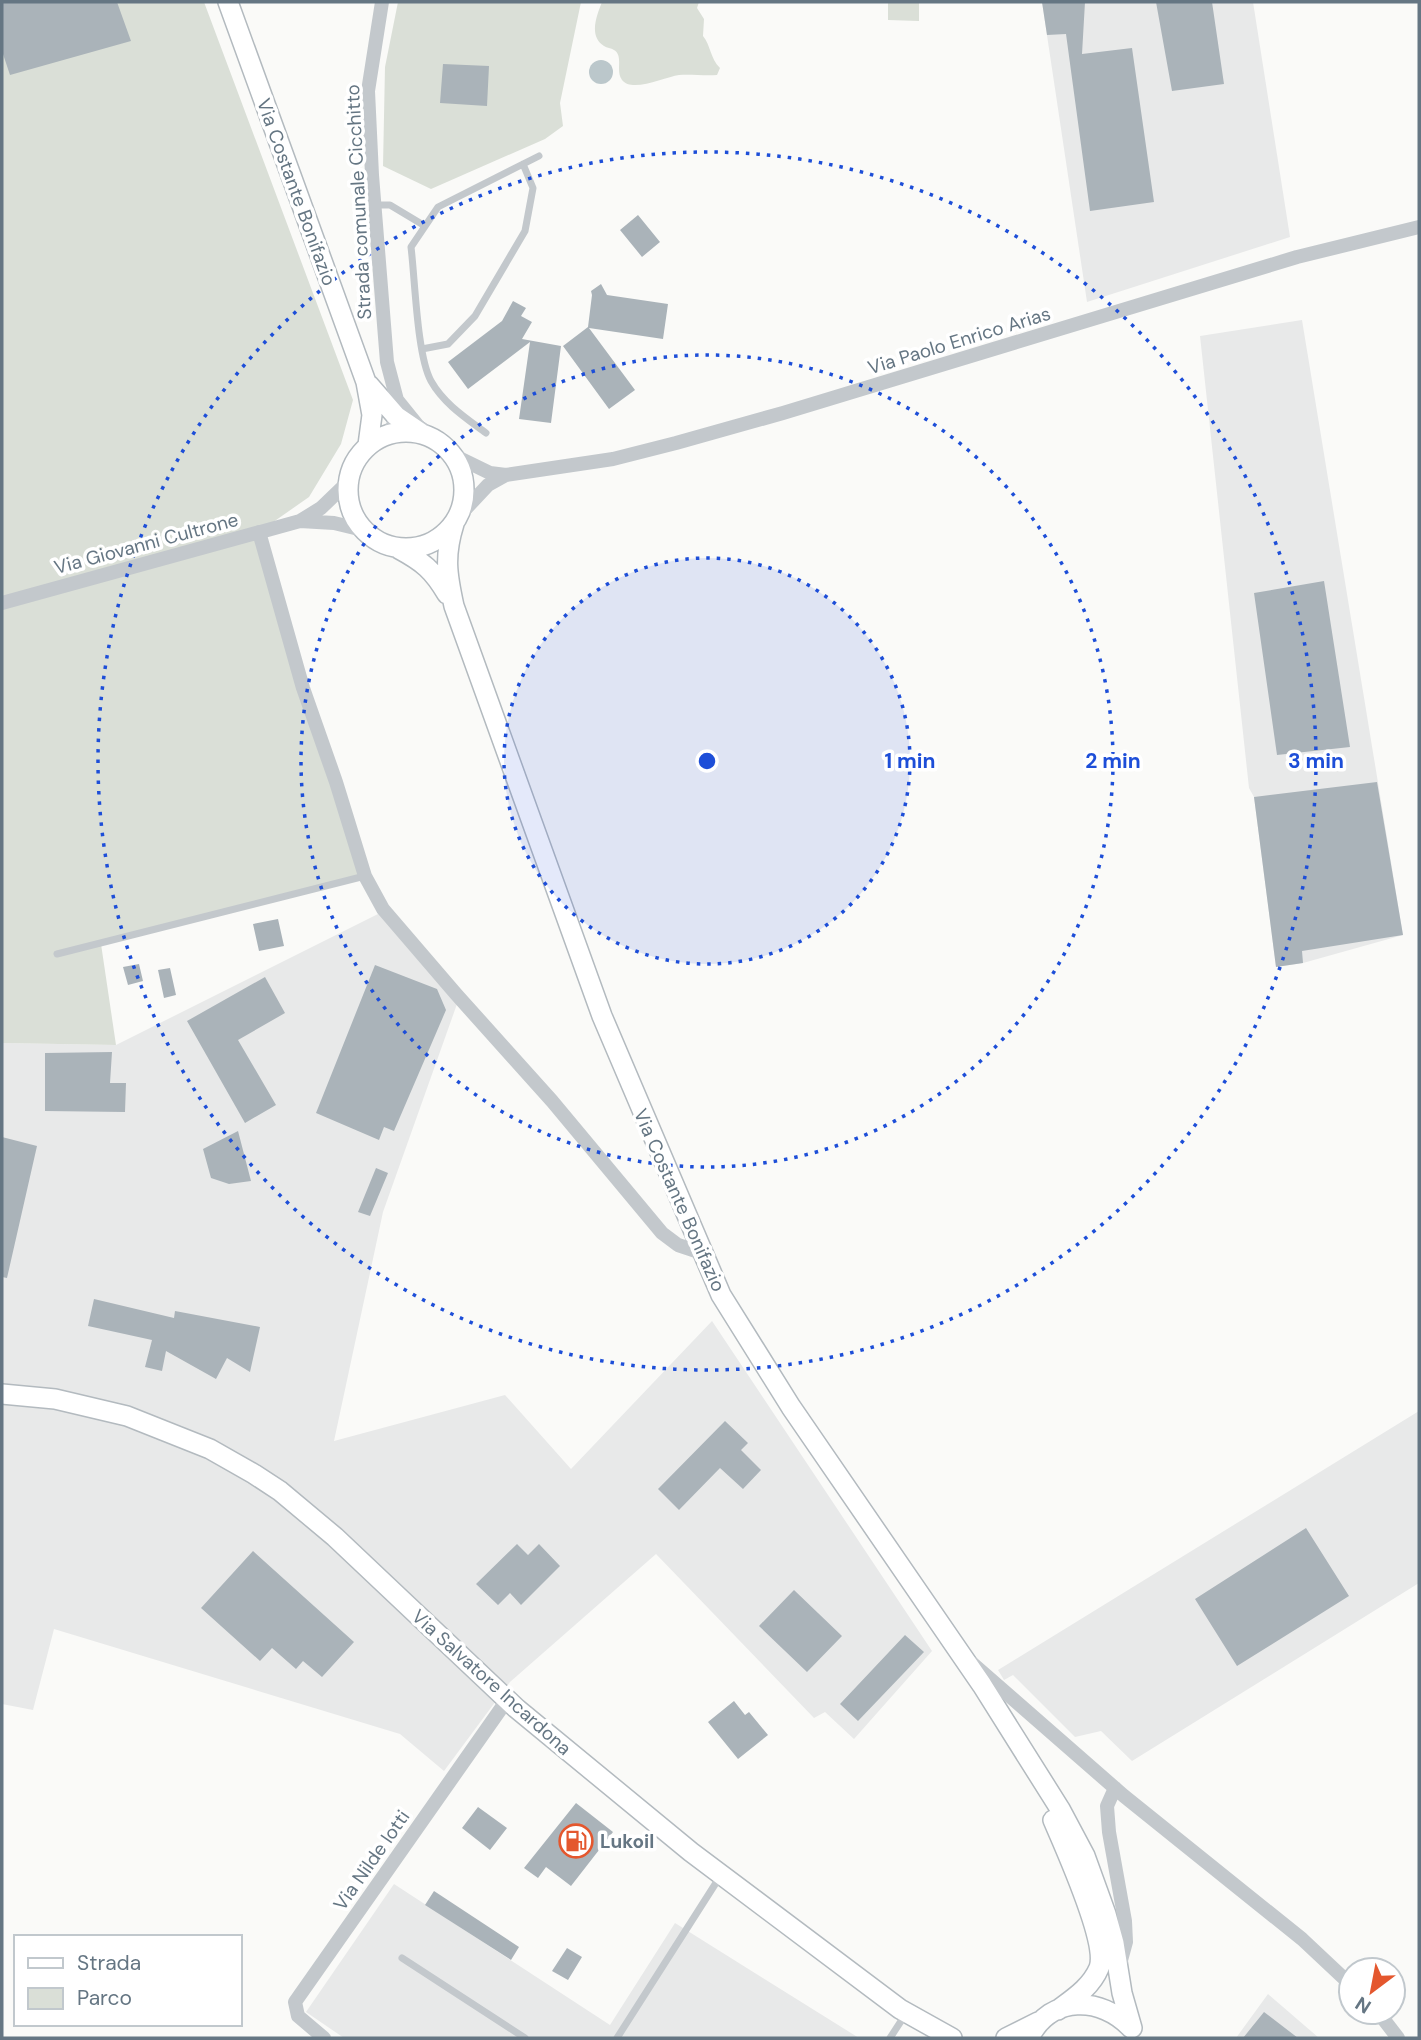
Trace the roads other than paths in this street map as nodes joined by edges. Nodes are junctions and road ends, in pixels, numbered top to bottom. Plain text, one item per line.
1 (228, 2) edge
2 (382, 2) edge
3 (539, 156) dead end
4 (523, 164) junction
5 (374, 205) junction
6 (425, 226) junction
7 (1419, 227) edge
8 (422, 349) junction
9 (366, 382) junction
10 (394, 417) junction
11 (486, 433) dead end
12 (438, 444) junction
13 (368, 445) junction
14 (506, 475) junction
15 (347, 483) junction
16 (300, 521) junction
17 (455, 521) junction
18 (363, 530) junction
19 (259, 532) junction
20 (398, 548) junction
21 (2, 603) edge
22 (454, 606) junction
23 (365, 876) junction
24 (57, 954) dead end
25 (702, 1253) junction
26 (2, 1394) edge
27 (960, 1653) junction
28 (507, 1700) junction
29 (1017, 1739) junction
30 (1115, 1788) junction
31 (721, 1874) junction
32 (402, 1958) dead end
33 (1119, 1969) junction
34 (1337, 1972) edge
35 (906, 2013) junction
36 (1050, 2015) junction
37 (1134, 2033) edge
38 (324, 2038) edge
39 (526, 2038) edge
40 (617, 2038) edge
41 (890, 2038) edge
42 (952, 2038) edge
43 (1006, 2038) edge
44 (1029, 2038) edge

1 - 9 main road, Via Costante Bonifazio
2 - 5 street, Strada comunale Cicchitto
3 - 4 lane
4 - 6 lane
4 - 8 lane
5 - 6 lane
5 - 10 street, Strada comunale Cicchitto
6 - 8 lane
7 - 14 street, Via Paolo Enrico Arias
8 - 11 lane
9 - 10 main road
9 - 13 main road
10 - 12 street
10 - 12 main road
10 - 13 main road
12 - 14 street
12 - 17 main road
13 - 15 main road
14 - 17 street
15 - 16 street
15 - 18 main road
16 - 18 street
16 - 19 street, Via Giovanni Cultrone
17 - 20 main road
17 - 22 main road
18 - 20 main road
19 - 21 street, Via Giovanni Cultrone
19 - 23 street
20 - 22 main road
22 - 25 main road, Via Costante Bonifazio
23 - 24 lane
23 - 25 street
25 - 27 main road, Via Costante Bonifazio
26 - 28 main road, Via Salvatore Incardona
27 - 29 main road, Via Costante Bonifazio
27 - 30 street
28 - 31 main road, Via Salvatore Incardona
28 - 38 street, Via Nilde Iotti
29 - 33 main road
29 - 36 main road
30 - 33 street
30 - 34 street
31 - 35 main road, Via Salvatore Incardona
31 - 40 lane
32 - 39 lane
33 - 37 main road
35 - 41 lane
35 - 42 main road, Via Salvatore Incardona
36 - 37 main road
36 - 43 main road
36 - 44 main road

